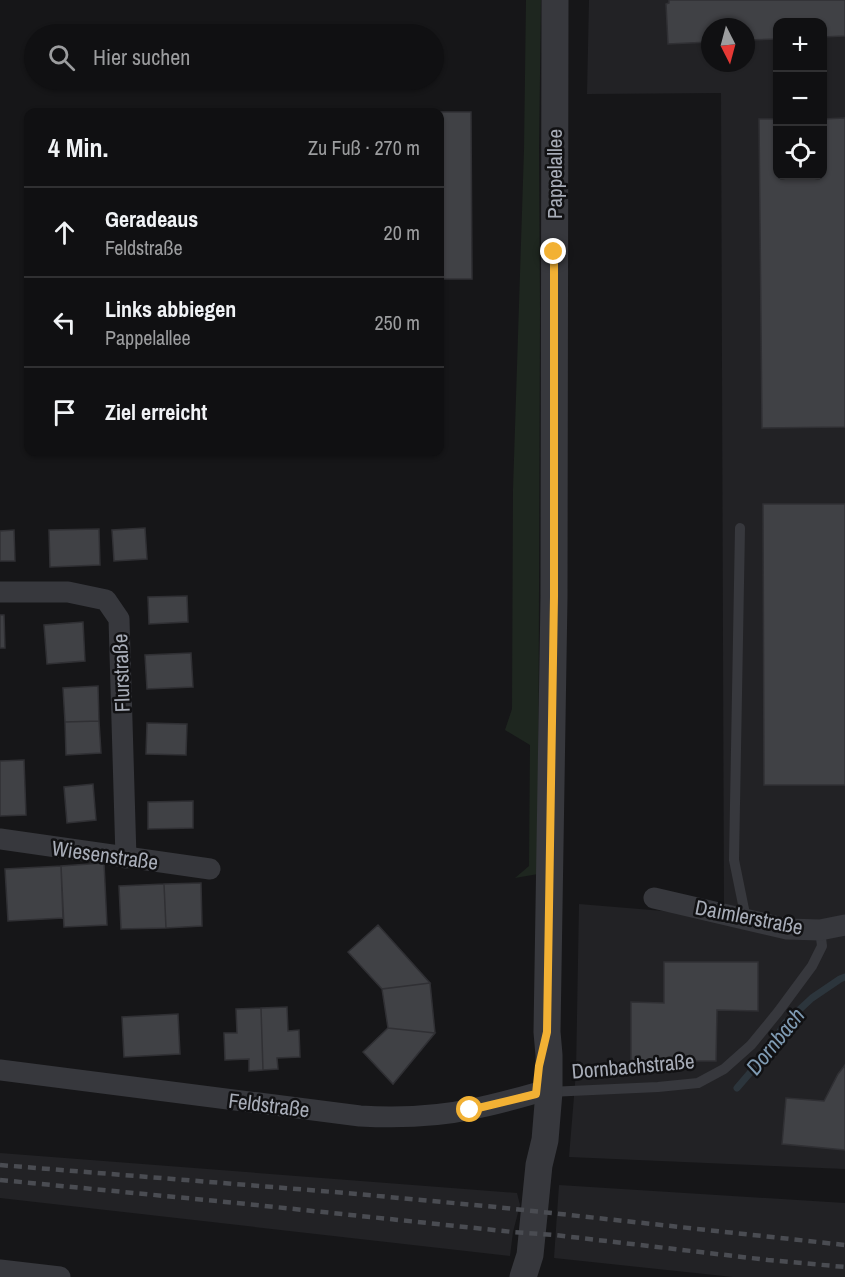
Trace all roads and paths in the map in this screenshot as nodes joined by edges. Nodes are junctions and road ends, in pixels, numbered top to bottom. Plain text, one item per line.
1 (555, 0) edge
2 (740, 528) dead end
3 (0, 592) edge
4 (0, 839) edge
5 (126, 858) junction
6 (210, 869) dead end
7 (654, 898) dead end
8 (746, 919) junction
9 (845, 925) edge
10 (820, 930) junction
11 (0, 1070) edge
12 (542, 1093) junction
13 (0, 1270) edge
14 (529, 1270) edge
15 (60, 1277) edge

1 - 12 street, Pappelallee
2 - 8 lane
3 - 5 street, Flurstraße
4 - 5 street, Wiesenstraße
5 - 6 street, Wiesenstraße
7 - 8 street, Daimlerstraße
8 - 10 street, Daimlerstraße
9 - 10 street, Daimlerstraße
10 - 12 lane, Dornbachstraße
11 - 12 street, Feldstraße
12 - 14 street, Pappelallee
13 - 15 street

